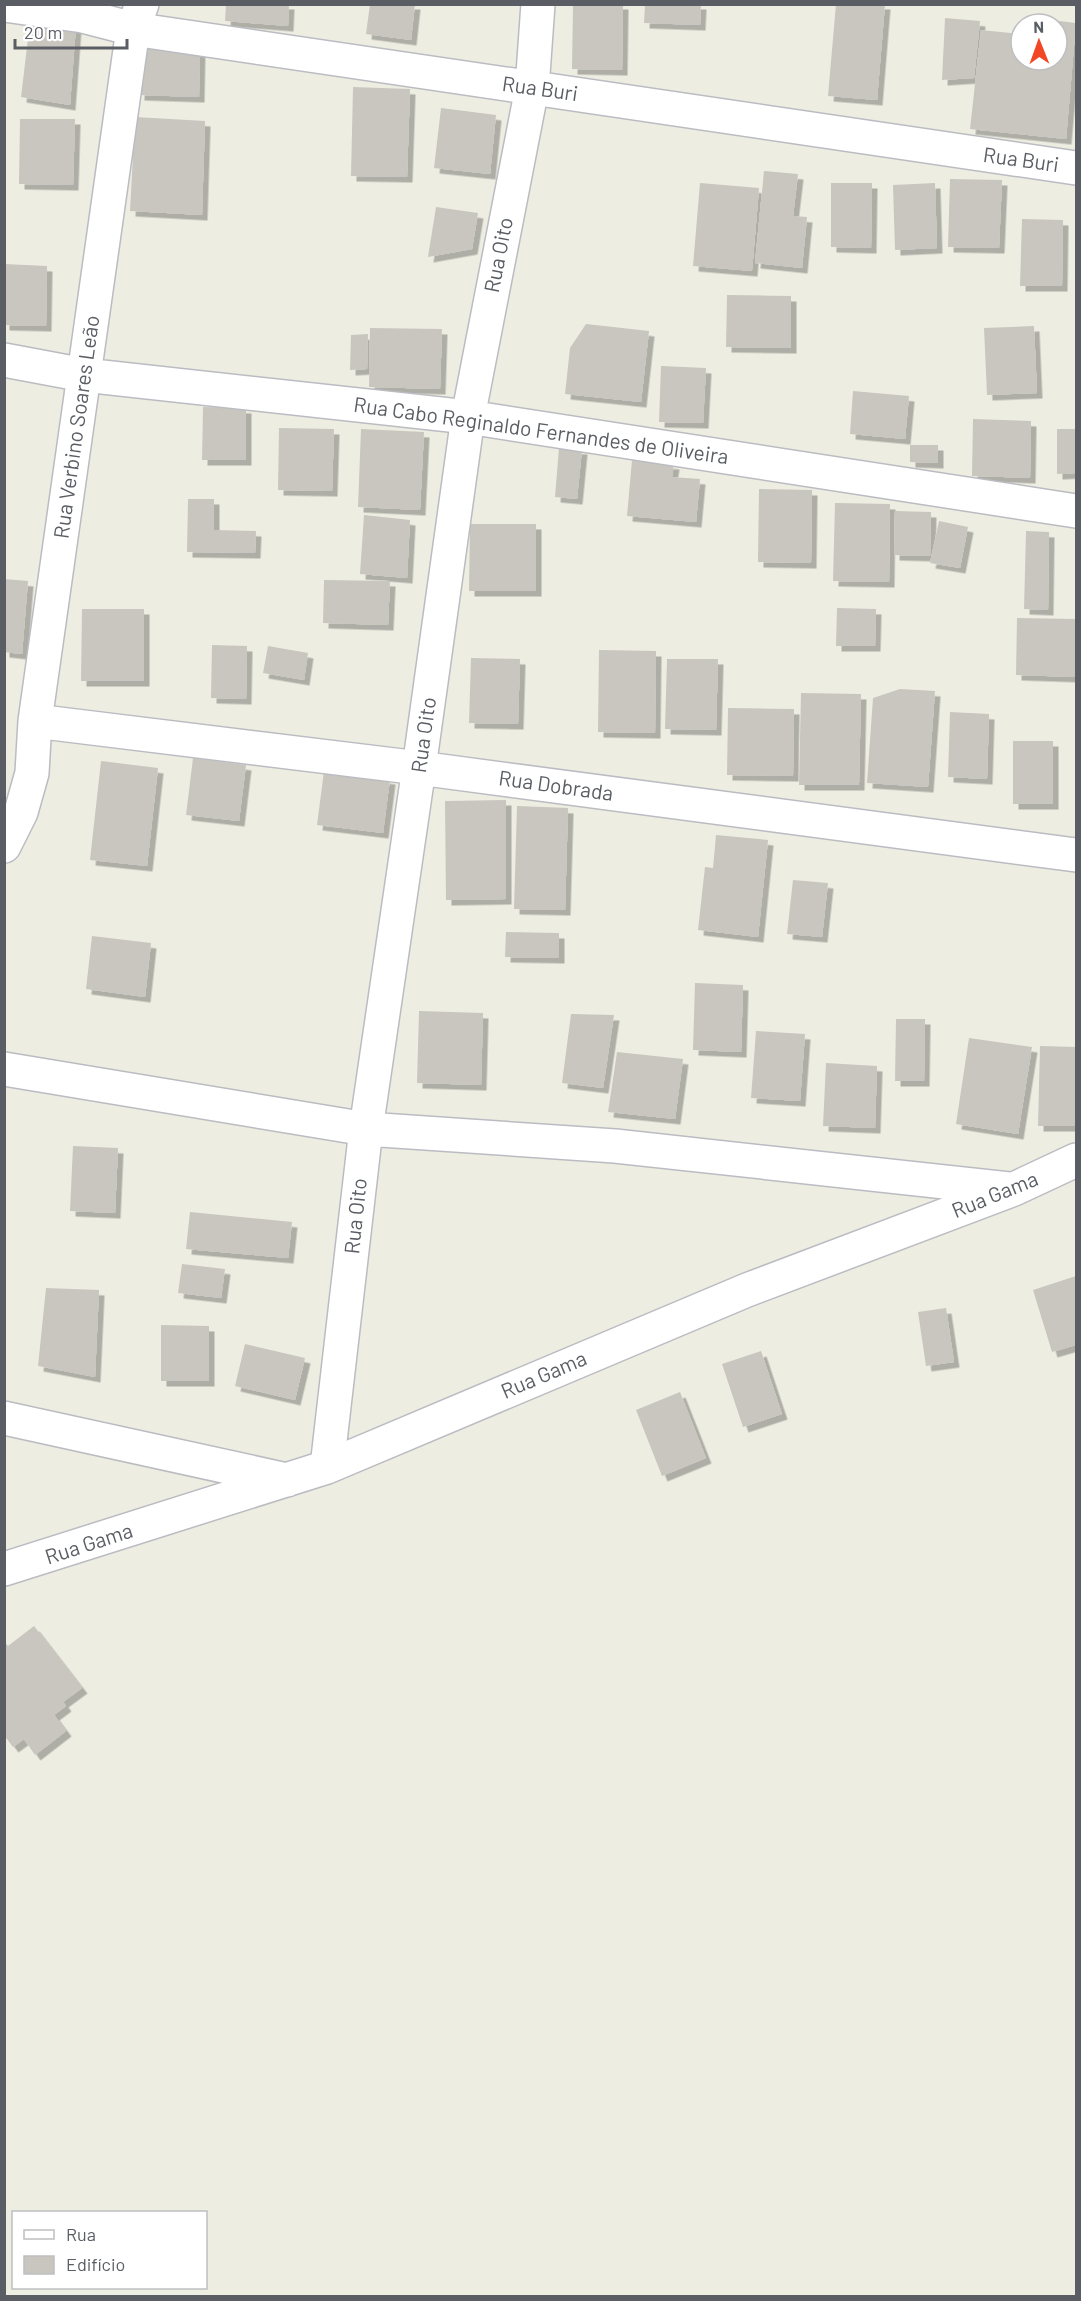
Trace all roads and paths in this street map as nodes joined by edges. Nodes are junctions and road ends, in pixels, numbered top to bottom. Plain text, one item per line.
1 (538, 4) edge
2 (4, 5) edge
3 (137, 16) edge
4 (532, 88) junction
5 (1077, 168) edge
6 (4, 360) edge
7 (84, 375) junction
8 (468, 417) junction
9 (1077, 511) edge
10 (35, 721) junction
11 (419, 768) junction
12 (4, 846) edge
13 (1077, 855) edge
14 (4, 1069) edge
15 (366, 1130) junction
16 (1077, 1160) edge
17 (1014, 1190) junction
18 (4, 1418) edge
19 (327, 1467) junction
20 (289, 1480) junction
21 (4, 1569) edge

1 - 4 street, Rua Oito
2 - 3 street, Rua Buri
3 - 4 street, Rua Buri
3 - 7 street, Rua Verbino Soares Leão
4 - 5 street, Rua Buri
4 - 8 street, Rua Oito
6 - 7 street, Rua Cabo Reginaldo Fernandes de Oliveira
7 - 8 street, Rua Cabo Reginaldo Fernandes de Oliveira
7 - 10 street, Rua Verbino Soares Leão
8 - 9 street, Rua Cabo Reginaldo Fernandes de Oliveira
8 - 11 street, Rua Oito
10 - 11 street, Rua Dobrada
10 - 12 street, Rua Verbino Soares Leão
11 - 13 street, Rua Dobrada
11 - 15 street, Rua Oito
14 - 15 street
15 - 17 street
15 - 19 street, Rua Oito
16 - 17 street, Rua Gama
17 - 19 street, Rua Gama
18 - 20 street
19 - 20 street, Rua Gama
20 - 21 street, Rua Gama

